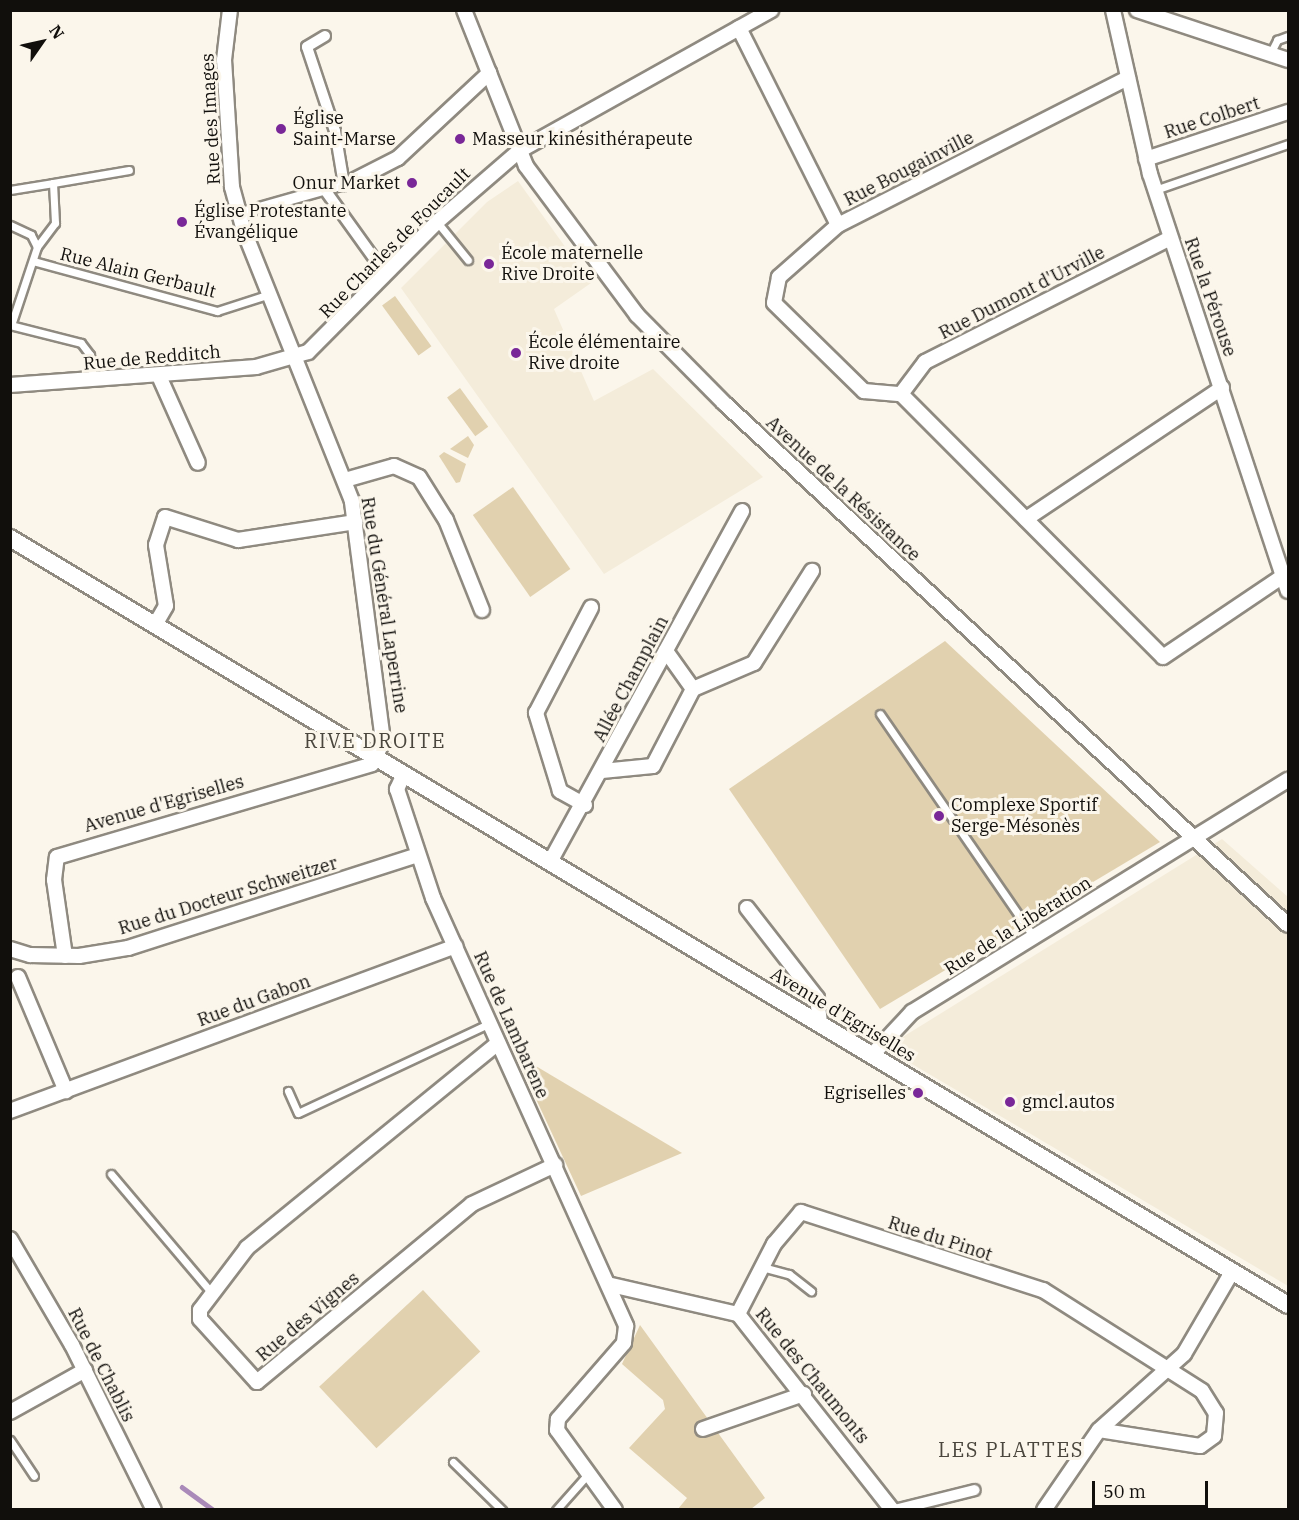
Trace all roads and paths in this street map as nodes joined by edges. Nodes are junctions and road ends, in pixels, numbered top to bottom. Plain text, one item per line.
1 (230, 10) edge
2 (464, 10) edge
3 (771, 10) edge
4 (1113, 10) edge
5 (1137, 10) edge
6 (739, 28) junction
7 (325, 36) dead end
8 (1288, 36) edge
9 (1270, 54) junction
10 (1288, 60) edge
11 (489, 73) junction
12 (1128, 78) junction
13 (1288, 112) edge
14 (1288, 144) edge
15 (519, 151) junction
16 (1146, 159) junction
17 (129, 170) dead end
18 (53, 183) junction
19 (350, 183) junction
20 (10, 190) edge
21 (325, 190) junction
22 (1155, 190) junction
23 (238, 214) junction
24 (437, 222) junction
25 (10, 225) edge
26 (838, 225) junction
27 (1171, 238) junction
28 (37, 247) junction
29 (468, 260) dead end
30 (33, 261) junction
31 (381, 268) dead end
32 (270, 294) junction
33 (11, 325) edge
34 (295, 358) junction
35 (159, 376) junction
36 (93, 382) junction
37 (10, 385) edge
38 (1222, 388) junction
39 (901, 394) junction
40 (198, 463) dead end
41 (345, 480) junction
42 (742, 511) dead end
43 (1026, 519) junction
44 (356, 522) junction
45 (10, 538) edge
46 (813, 570) dead end
47 (1283, 576) junction
48 (1288, 591) edge
49 (591, 608) dead end
50 (482, 610) dead end
51 (155, 625) junction
52 (666, 651) junction
53 (693, 689) junction
54 (880, 714) dead end
55 (377, 758) junction
56 (602, 771) junction
57 (404, 774) junction
58 (1288, 780) edge
59 (585, 805) junction
60 (1193, 839) junction
61 (417, 855) junction
62 (550, 862) junction
63 (747, 908) dead end
64 (1288, 925) edge
65 (1034, 937) junction
66 (455, 946) junction
67 (10, 949) edge
68 (30, 956) junction
69 (65, 956) junction
70 (14, 978) edge
71 (490, 1023) junction
72 (820, 1024) junction
73 (498, 1043) junction
74 (872, 1055) junction
75 (66, 1091) junction
76 (288, 1092) dead end
77 (10, 1111) edge
78 (555, 1165) junction
79 (111, 1174) dead end
80 (10, 1239) edge
81 (762, 1267) junction
82 (1232, 1272) junction
83 (611, 1285) junction
84 (810, 1291) dead end
85 (212, 1293) junction
86 (1288, 1305) edge
87 (738, 1314) junction
88 (86, 1370) junction
89 (1165, 1371) junction
90 (804, 1394) junction
91 (10, 1412) edge
92 (703, 1429) dead end
93 (1099, 1430) junction
94 (10, 1440) edge
95 (453, 1462) dead end
96 (589, 1473) junction
97 (34, 1476) dead end
98 (975, 1490) dead end
99 (1047, 1508) edge
100 (154, 1509) edge
101 (502, 1509) edge
102 (556, 1509) edge
103 (615, 1509) edge
104 (894, 1509) edge

1 - 23 street, Rue des Images
2 - 11 street, Avenue de la Résistance
3 - 6 street, Rue Charles de Foucault
4 - 12 street, Rue la Pérouse
5 - 9 street
6 - 15 street, Rue Charles de Foucault
6 - 26 street, Rue Bougainville
7 - 19 street
8 - 9 lane
9 - 10 street
11 - 15 street, Avenue de la Résistance
11 - 19 street
12 - 16 street, Rue la Pérouse
12 - 26 street, Rue Bougainville
13 - 16 street, Rue Colbert
14 - 22 lane
15 - 24 street, Rue Charles de Foucault
15 - 60 street, Avenue de la Résistance
16 - 22 street, Rue la Pérouse
17 - 18 lane
18 - 20 lane
18 - 28 lane
19 - 21 street
21 - 23 street
21 - 31 street
22 - 27 street, Rue la Pérouse
23 - 32 street, Rue des Images
24 - 29 lane
24 - 34 street, Rue Charles de Foucault
25 - 28 lane
26 - 39 street
27 - 38 street, Rue la Pérouse
27 - 39 street, Rue Dumont d'Urville
28 - 30 lane
30 - 32 lane, Rue Alain Gerbault
30 - 33 lane
32 - 34 street, Rue des Images
33 - 36 lane
34 - 35 street, Rue de Redditch
34 - 41 street, Rue du Général Laperrine
35 - 36 street, Rue de Redditch
35 - 40 street
36 - 37 street, Rue de Redditch
38 - 43 street
38 - 47 street, Rue la Pérouse
39 - 43 street
41 - 44 street, Rue du Général Laperrine
41 - 50 street
42 - 52 street, Allée Champlain
43 - 47 street
44 - 51 street
44 - 55 street, Rue du Général Laperrine
45 - 51 street, Avenue d'Egriselles
46 - 53 street
47 - 48 street, Rue la Pérouse
49 - 59 street
51 - 55 street, Avenue d'Egriselles
52 - 53 street
52 - 56 street, Allée Champlain
53 - 56 street
54 - 65 lane
55 - 57 street, Avenue d'Egriselles
55 - 69 street, Avenue d'Egriselles
56 - 59 street, Allée Champlain
57 - 61 street, Rue de Lambarene
57 - 62 street, Avenue d'Egriselles
58 - 60 street
59 - 62 street, Allée Champlain
60 - 64 street, Avenue de la Résistance
60 - 65 street, Rue de la Libération
61 - 66 street, Rue de Lambarene
61 - 69 street, Rue du Docteur Schweitzer
62 - 72 street, Avenue d'Egriselles
63 - 72 street
65 - 74 street, Rue de la Libération
66 - 71 street, Rue de Lambarene
66 - 75 street, Rue du Gabon
67 - 68 street, Rue du Docteur Schweitzer
68 - 69 street, Rue du Docteur Schweitzer
68 - 70 street
70 - 75 street
71 - 73 street, Rue de Lambarene
71 - 76 lane
72 - 74 street, Avenue d'Egriselles
73 - 78 street, Rue de Lambarene
73 - 85 street, Rue des Vignes
74 - 82 street, Avenue d'Egriselles
75 - 77 street, Rue du Gabon
78 - 83 street, Rue de Lambarene
78 - 85 street, Rue des Vignes
79 - 85 lane
80 - 88 street, Rue de Chablis
81 - 84 lane
81 - 87 street, Rue du Pinot
81 - 89 street, Rue du Pinot
82 - 86 street, Avenue d'Egriselles
82 - 89 street
83 - 87 street, Rue des Chaumonts
83 - 96 street, Rue de Lambarene
87 - 90 street, Rue des Chaumonts
88 - 91 street
88 - 100 street, Rue de Chablis
89 - 93 street
89 - 93 street
90 - 92 street
90 - 104 street, Rue des Chaumonts
93 - 99 street
94 - 97 lane
95 - 101 lane
96 - 102 lane
96 - 103 street, Rue de Lambarene
98 - 104 street, Rue des Chaumonts

